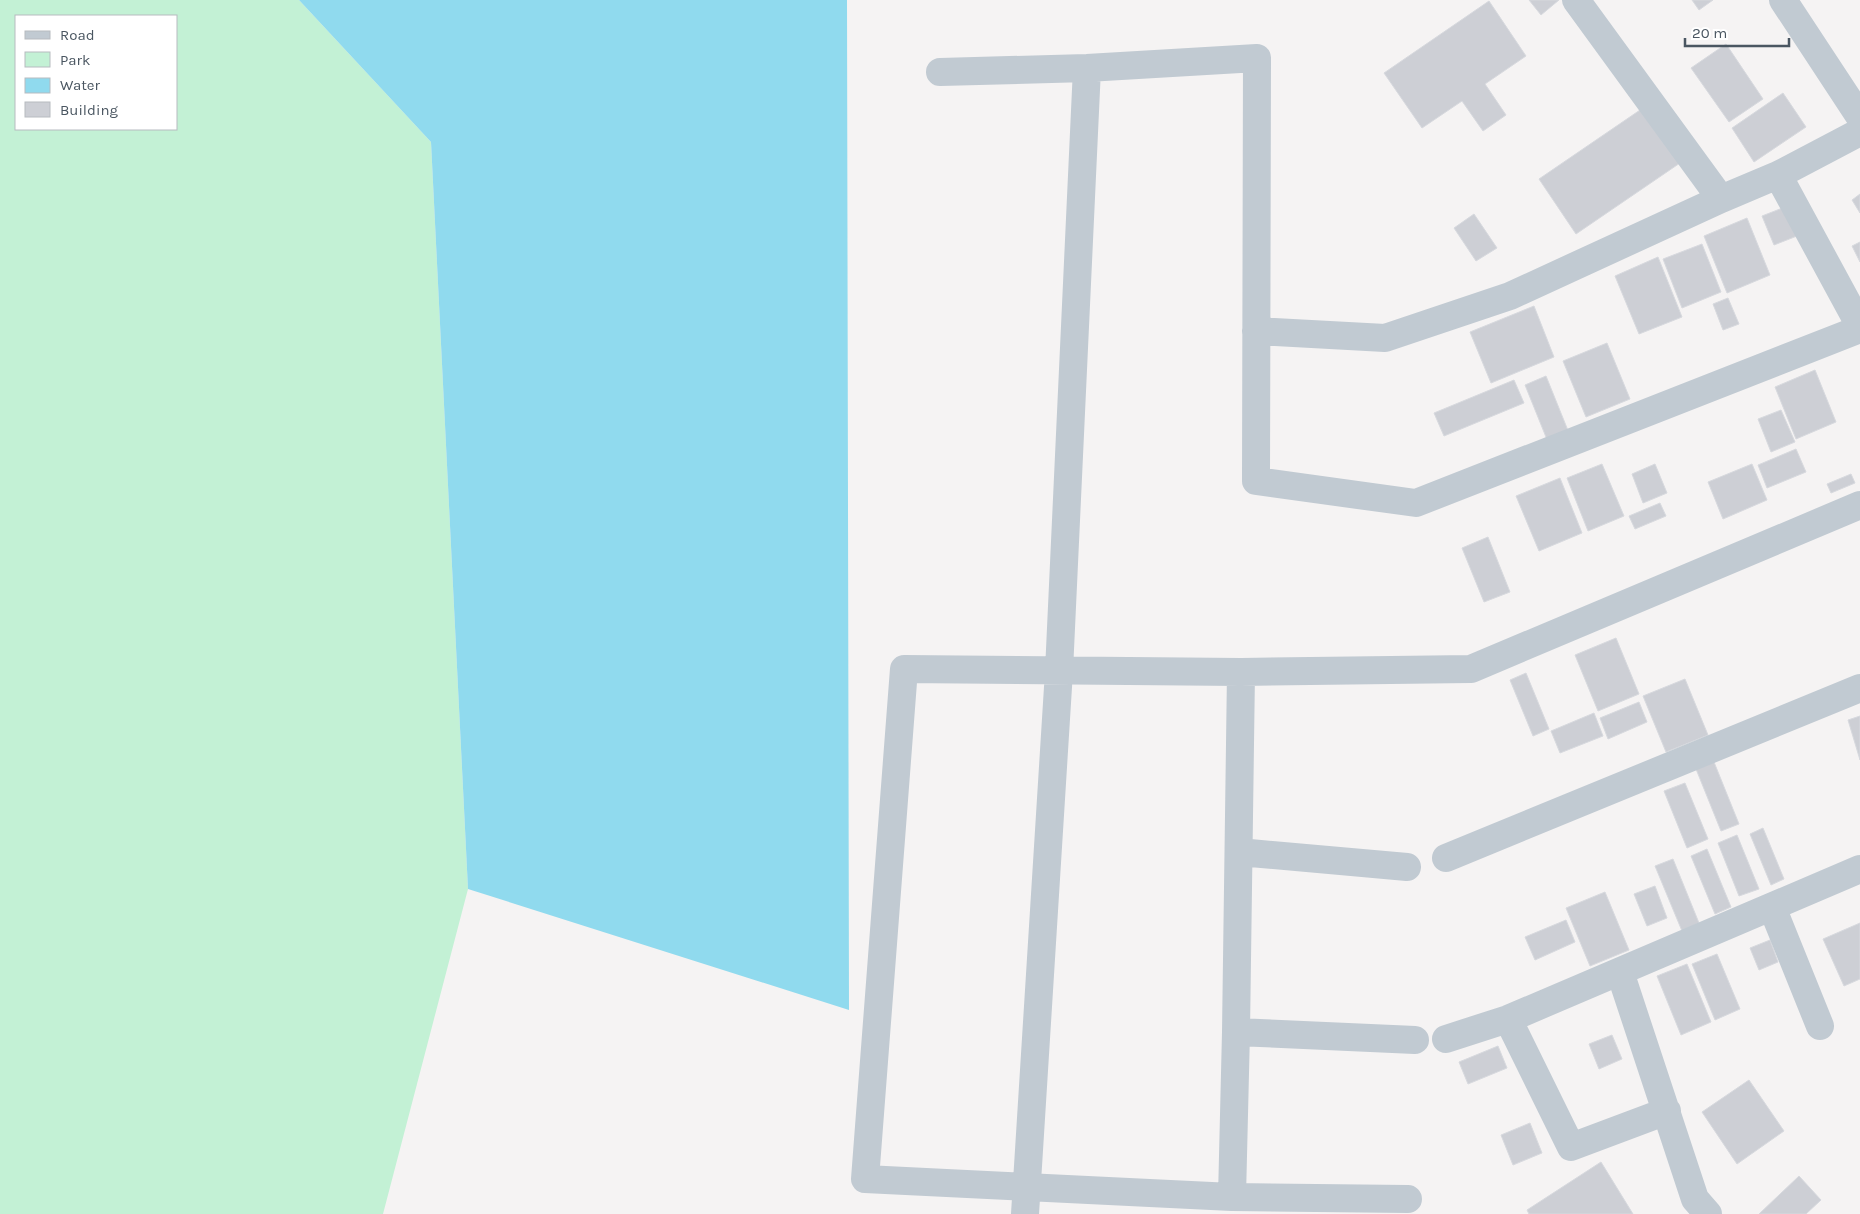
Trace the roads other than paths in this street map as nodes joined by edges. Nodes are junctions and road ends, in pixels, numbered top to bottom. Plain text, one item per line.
1 (1576, 0) edge
2 (1783, 0) edge
3 (1088, 68) junction
4 (940, 72) dead end
5 (1860, 117) edge
6 (1860, 132) edge
7 (1778, 175) junction
8 (1721, 199) junction
9 (1860, 328) edge
10 (1256, 331) junction
11 (1860, 505) edge
12 (1060, 670) junction
13 (1241, 672) junction
14 (1860, 688) edge
15 (1239, 852) junction
16 (1446, 858) dead end
17 (1407, 867) dead end
18 (1860, 869) edge
19 (1772, 907) junction
20 (1620, 972) junction
21 (1508, 1019) junction
22 (1820, 1026) dead end
23 (1236, 1032) junction
24 (1446, 1039) dead end
25 (1415, 1040) dead end
26 (1667, 1111) junction
27 (1026, 1187) junction
28 (1232, 1197) junction
29 (1408, 1199) dead end
30 (1025, 1214) edge
31 (1708, 1214) edge

1 - 8 street
2 - 5 street
3 - 4 street
3 - 10 street
3 - 12 street
6 - 7 street
7 - 8 street
7 - 9 street
8 - 10 street
9 - 10 street
11 - 13 street
12 - 13 street
12 - 27 street
12 - 27 street
13 - 15 street
14 - 16 street
15 - 17 street
15 - 23 street
18 - 19 street
19 - 20 street
19 - 22 street
20 - 21 street
20 - 26 street
21 - 24 street
21 - 26 street
23 - 25 street
23 - 28 street
26 - 31 street
27 - 28 street
27 - 30 street
28 - 29 street

